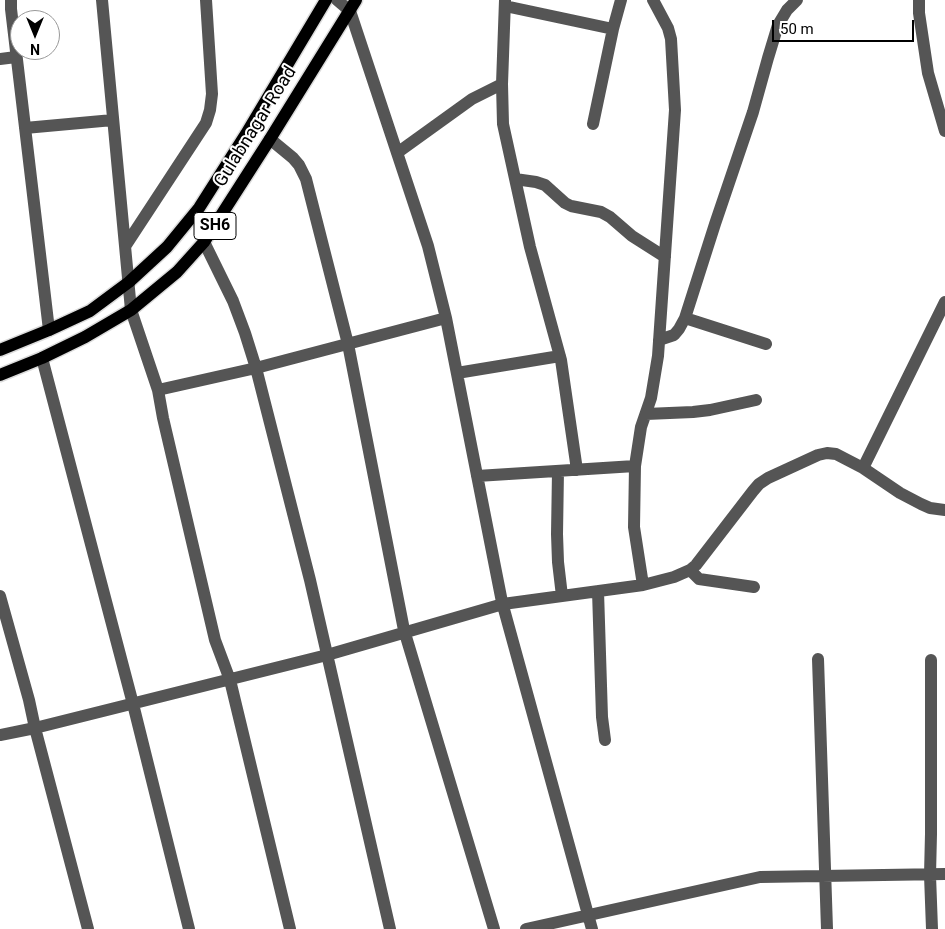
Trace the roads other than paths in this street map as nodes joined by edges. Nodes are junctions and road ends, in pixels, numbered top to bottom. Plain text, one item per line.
1 (102, 0) edge
2 (206, 0) edge
3 (326, 0) edge
4 (336, 0) edge
5 (621, 0) edge
6 (653, 0) edge
7 (797, 0) edge
8 (919, 0) edge
9 (505, 3) edge
10 (353, 6) edge
11 (613, 29) junction
12 (16, 60) edge
13 (502, 84) junction
14 (113, 120) junction
15 (593, 124) dead end
16 (25, 128) junction
17 (945, 131) edge
18 (270, 139) junction
19 (396, 152) junction
20 (515, 179) junction
21 (204, 242) junction
22 (126, 245) junction
23 (665, 257) junction
24 (129, 282) junction
25 (945, 302) edge
26 (132, 310) junction
27 (446, 318) junction
28 (685, 318) junction
29 (49, 330) junction
30 (659, 340) junction
31 (348, 344) junction
32 (766, 344) dead end
33 (0, 350) edge
34 (560, 356) junction
35 (42, 358) junction
36 (256, 368) junction
37 (457, 373) junction
38 (0, 375) edge
39 (158, 390) junction
40 (756, 400) dead end
41 (646, 414) junction
42 (635, 466) junction
43 (863, 468) junction
44 (558, 470) junction
45 (576, 470) junction
46 (477, 476) junction
47 (945, 510) edge
48 (690, 570) junction
49 (643, 584) junction
50 (754, 587) dead end
51 (598, 591) junction
52 (0, 596) edge
53 (562, 596) junction
54 (503, 604) junction
55 (405, 633) junction
56 (327, 655) junction
57 (818, 658) dead end
58 (931, 660) dead end
59 (230, 680) junction
60 (133, 704) junction
61 (35, 728) junction
62 (0, 735) edge
63 (605, 740) dead end
64 (945, 874) edge
65 (930, 875) junction
66 (826, 876) junction
67 (588, 915) junction
68 (88, 929) edge
69 (189, 929) edge
70 (290, 929) edge
71 (390, 929) edge
72 (494, 929) edge
73 (526, 929) edge
74 (592, 929) edge
75 (827, 929) edge
76 (932, 929) edge

1 - 14 street
2 - 22 street
3 - 24 main road, Gulabnagar Road / SH6
4 - 10 street
5 - 11 street
6 - 23 street
7 - 28 street
8 - 17 street
9 - 11 street
9 - 13 street
10 - 18 main road, Gulabnagar Road / SH6
10 - 19 street
11 - 15 street
12 - 16 street
13 - 19 street
13 - 20 street
14 - 16 street
14 - 22 street
16 - 29 street
18 - 21 main road, Gulabnagar Road / SH6
18 - 31 street
19 - 27 street
20 - 23 street
20 - 34 street
21 - 26 main road, Gulabnagar Road / SH6
21 - 36 street
22 - 24 street
23 - 30 street
24 - 26 street
24 - 29 main road, Gulabnagar Road / SH6
25 - 43 street
26 - 35 main road, Gulabnagar Road / SH6
26 - 39 street
27 - 31 street
27 - 37 street
28 - 30 street
28 - 32 street
29 - 33 main road, Gulabnagar Road / SH6
30 - 41 street
31 - 36 street
31 - 55 street
34 - 37 street
34 - 45 street
35 - 38 main road, Gulabnagar Road / SH6
35 - 60 street
36 - 39 street
36 - 56 street
37 - 46 street
39 - 59 street
40 - 41 street
41 - 42 street
42 - 45 street
42 - 49 street
43 - 47 street
43 - 48 street
44 - 45 street
44 - 46 street
44 - 53 street
46 - 54 street
48 - 49 street
48 - 50 street
49 - 51 street
51 - 53 street
51 - 63 street
52 - 61 street
53 - 54 street
54 - 55 street
54 - 67 street
55 - 56 street
55 - 72 street
56 - 59 street
56 - 71 street
57 - 66 street
58 - 65 street
59 - 60 street
59 - 70 street
60 - 61 street
60 - 69 street
61 - 62 street
61 - 68 street
64 - 65 street
65 - 66 street
65 - 76 street
66 - 67 street
66 - 75 street
67 - 73 street
67 - 74 street

